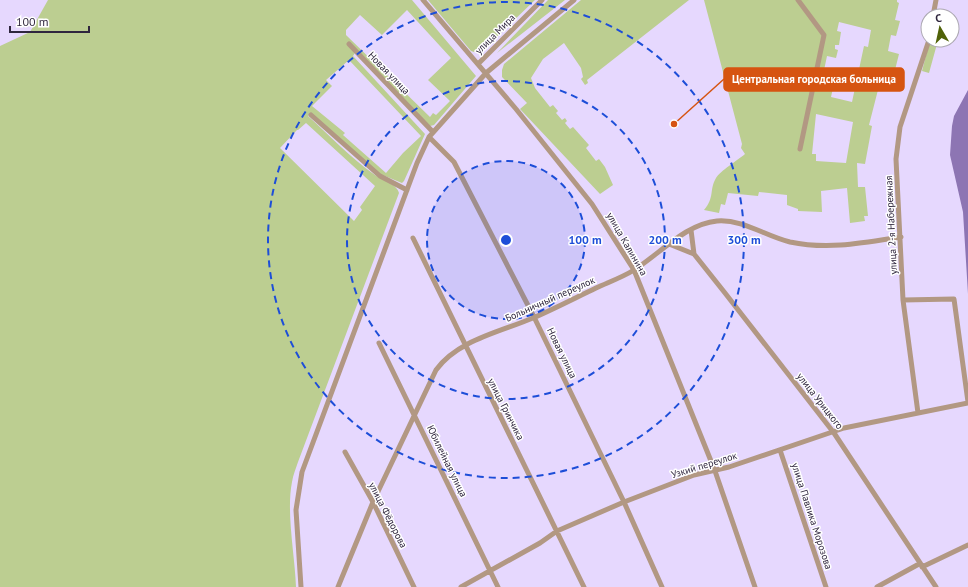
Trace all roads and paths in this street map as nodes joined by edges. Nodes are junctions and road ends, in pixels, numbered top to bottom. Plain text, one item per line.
1 (423, 0) edge
2 (542, 0) edge
3 (574, 0) edge
4 (798, 0) edge
5 (349, 44) dead end
6 (926, 48) edge
7 (478, 64) junction
8 (486, 73) junction
9 (311, 115) dead end
10 (433, 132) junction
11 (429, 137) junction
12 (800, 149) dead end
13 (407, 190) junction
14 (691, 230) junction
15 (901, 237) junction
16 (413, 238) dead end
17 (669, 244) junction
18 (694, 254) junction
19 (634, 270) junction
20 (903, 300) junction
21 (534, 317) junction
22 (379, 343) dead end
23 (464, 345) junction
24 (968, 403) edge
25 (918, 413) junction
26 (415, 414) junction
27 (834, 433) junction
28 (780, 450) junction
29 (345, 452) dead end
30 (715, 470) junction
31 (373, 502) junction
32 (624, 502) junction
33 (557, 531) junction
34 (968, 545) edge
35 (921, 566) junction
36 (490, 572) junction
37 (301, 587) edge
38 (338, 587) edge
39 (414, 587) edge
40 (461, 587) edge
41 (498, 587) edge
42 (584, 587) edge
43 (662, 587) edge
44 (755, 587) edge
45 (826, 587) edge
46 (877, 587) edge
47 (936, 587) edge

1 - 7 street, улица Калинина
2 - 7 street, улица Мира
3 - 8 street
4 - 12 street
5 - 10 street, Новая улица
6 - 15 street, улица 2-я Набережная
7 - 8 street, улица Калинина
8 - 10 street
8 - 19 street, улица Калинина
9 - 13 street
10 - 11 street
11 - 13 street
11 - 21 street, Новая улица
13 - 37 street
14 - 15 street, Больничный переулок
14 - 17 street, Больничный переулок
14 - 18 street
15 - 20 street, улица 2-я Набережная
16 - 23 street, улица Гринчика
17 - 18 street
17 - 19 street, Больничный переулок
18 - 27 street, улица Урицкого
19 - 21 street, Больничный переулок
19 - 30 street, улица Калинина
20 - 24 street
20 - 25 street, улица 2-я Набережная
21 - 23 street, Больничный переулок
21 - 32 street, Новая улица
22 - 26 street, Юбилейная улица
23 - 26 street, Больничный переулок
23 - 33 street, улица Гринчика
24 - 25 street, Узкий переулок
25 - 27 street, Узкий переулок
26 - 31 street, Больничный переулок
26 - 36 street, Юбилейная улица
27 - 28 street, Узкий переулок
27 - 35 street, улица Урицкого
28 - 30 street, Узкий переулок
28 - 45 street, улица Павлика Морозова
29 - 31 street, улица Фёдорова
30 - 32 street, Узкий переулок
30 - 44 street, улица Калинина
31 - 38 street, Больничный переулок
31 - 39 street, улица Фёдорова
32 - 33 street, Узкий переулок
32 - 43 street, Новая улица
33 - 36 street, Узкий переулок
33 - 42 street, улица Гринчика
34 - 35 street
35 - 46 street
35 - 47 street, улица Урицкого
36 - 40 street, Узкий переулок
36 - 41 street, Юбилейная улица

